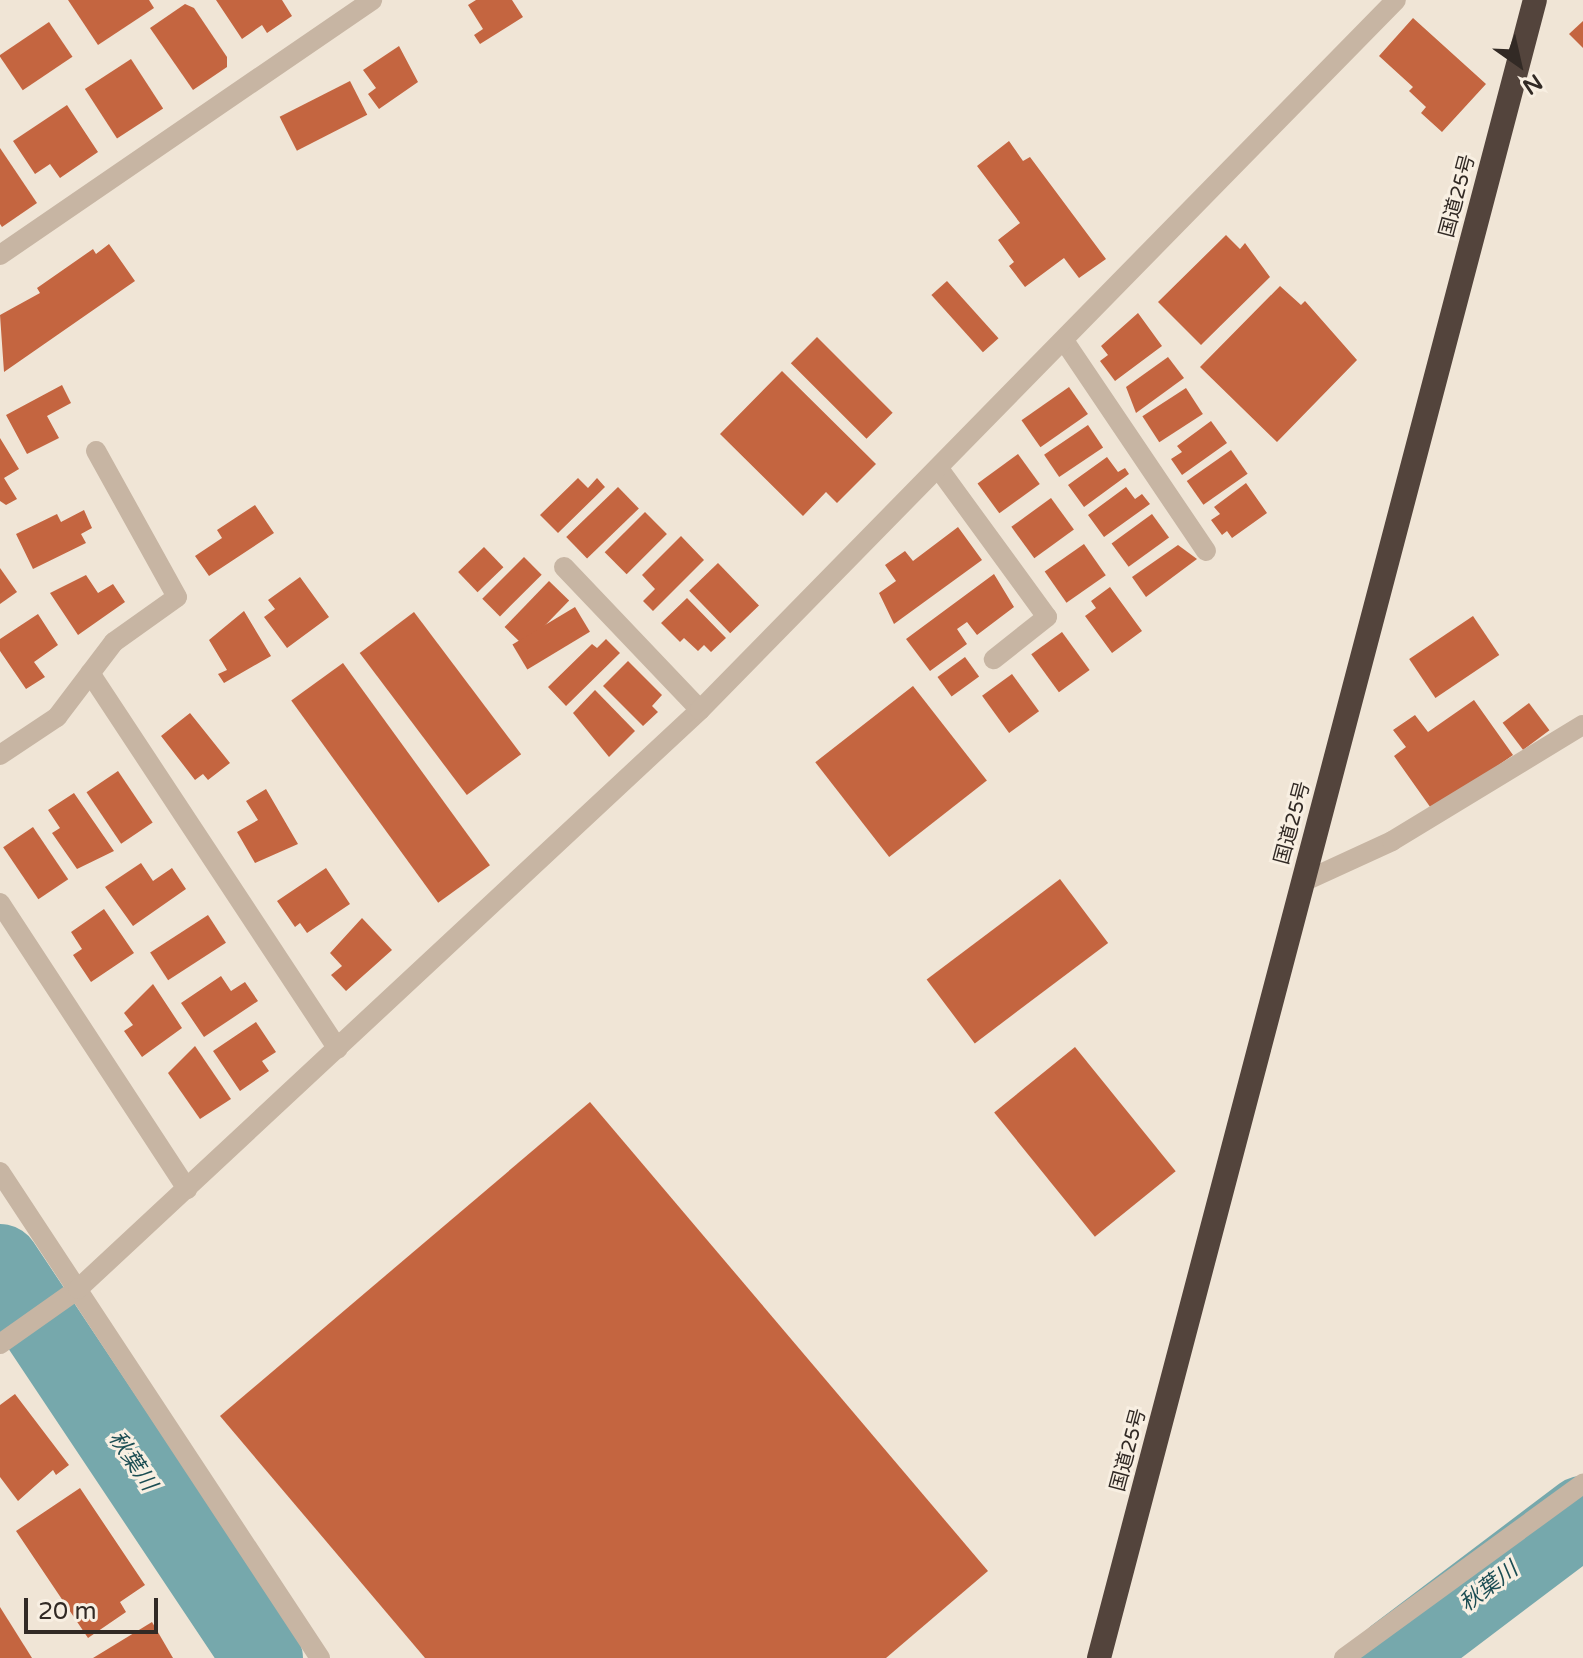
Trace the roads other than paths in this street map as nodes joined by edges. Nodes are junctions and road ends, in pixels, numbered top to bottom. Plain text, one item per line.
1 (372, 0) edge
2 (1396, 0) edge
3 (1535, 0) edge
4 (0, 255) edge
5 (1065, 342) junction
6 (96, 451) dead end
7 (939, 469) junction
8 (1206, 551) dead end
9 (564, 567) dead end
10 (994, 659) dead end
11 (90, 673) junction
12 (700, 710) junction
13 (1583, 725) edge
14 (0, 755) edge
15 (1303, 882) junction
16 (0, 903) edge
17 (338, 1049) junction
18 (0, 1172) edge
19 (187, 1189) junction
20 (78, 1289) junction
21 (0, 1344) edge
22 (1583, 1484) edge
23 (320, 1658) edge
24 (1099, 1658) edge
25 (1344, 1658) edge

1 - 4 street
2 - 5 street
3 - 15 highway, 国道25号
5 - 7 street
5 - 8 street
6 - 11 street
7 - 10 street
7 - 12 street
9 - 12 street
11 - 14 street
11 - 17 street
12 - 17 street
13 - 15 street
15 - 24 highway, 国道25号
16 - 19 street
17 - 19 street
18 - 20 street
19 - 20 street
20 - 21 street
20 - 23 street
22 - 25 street

